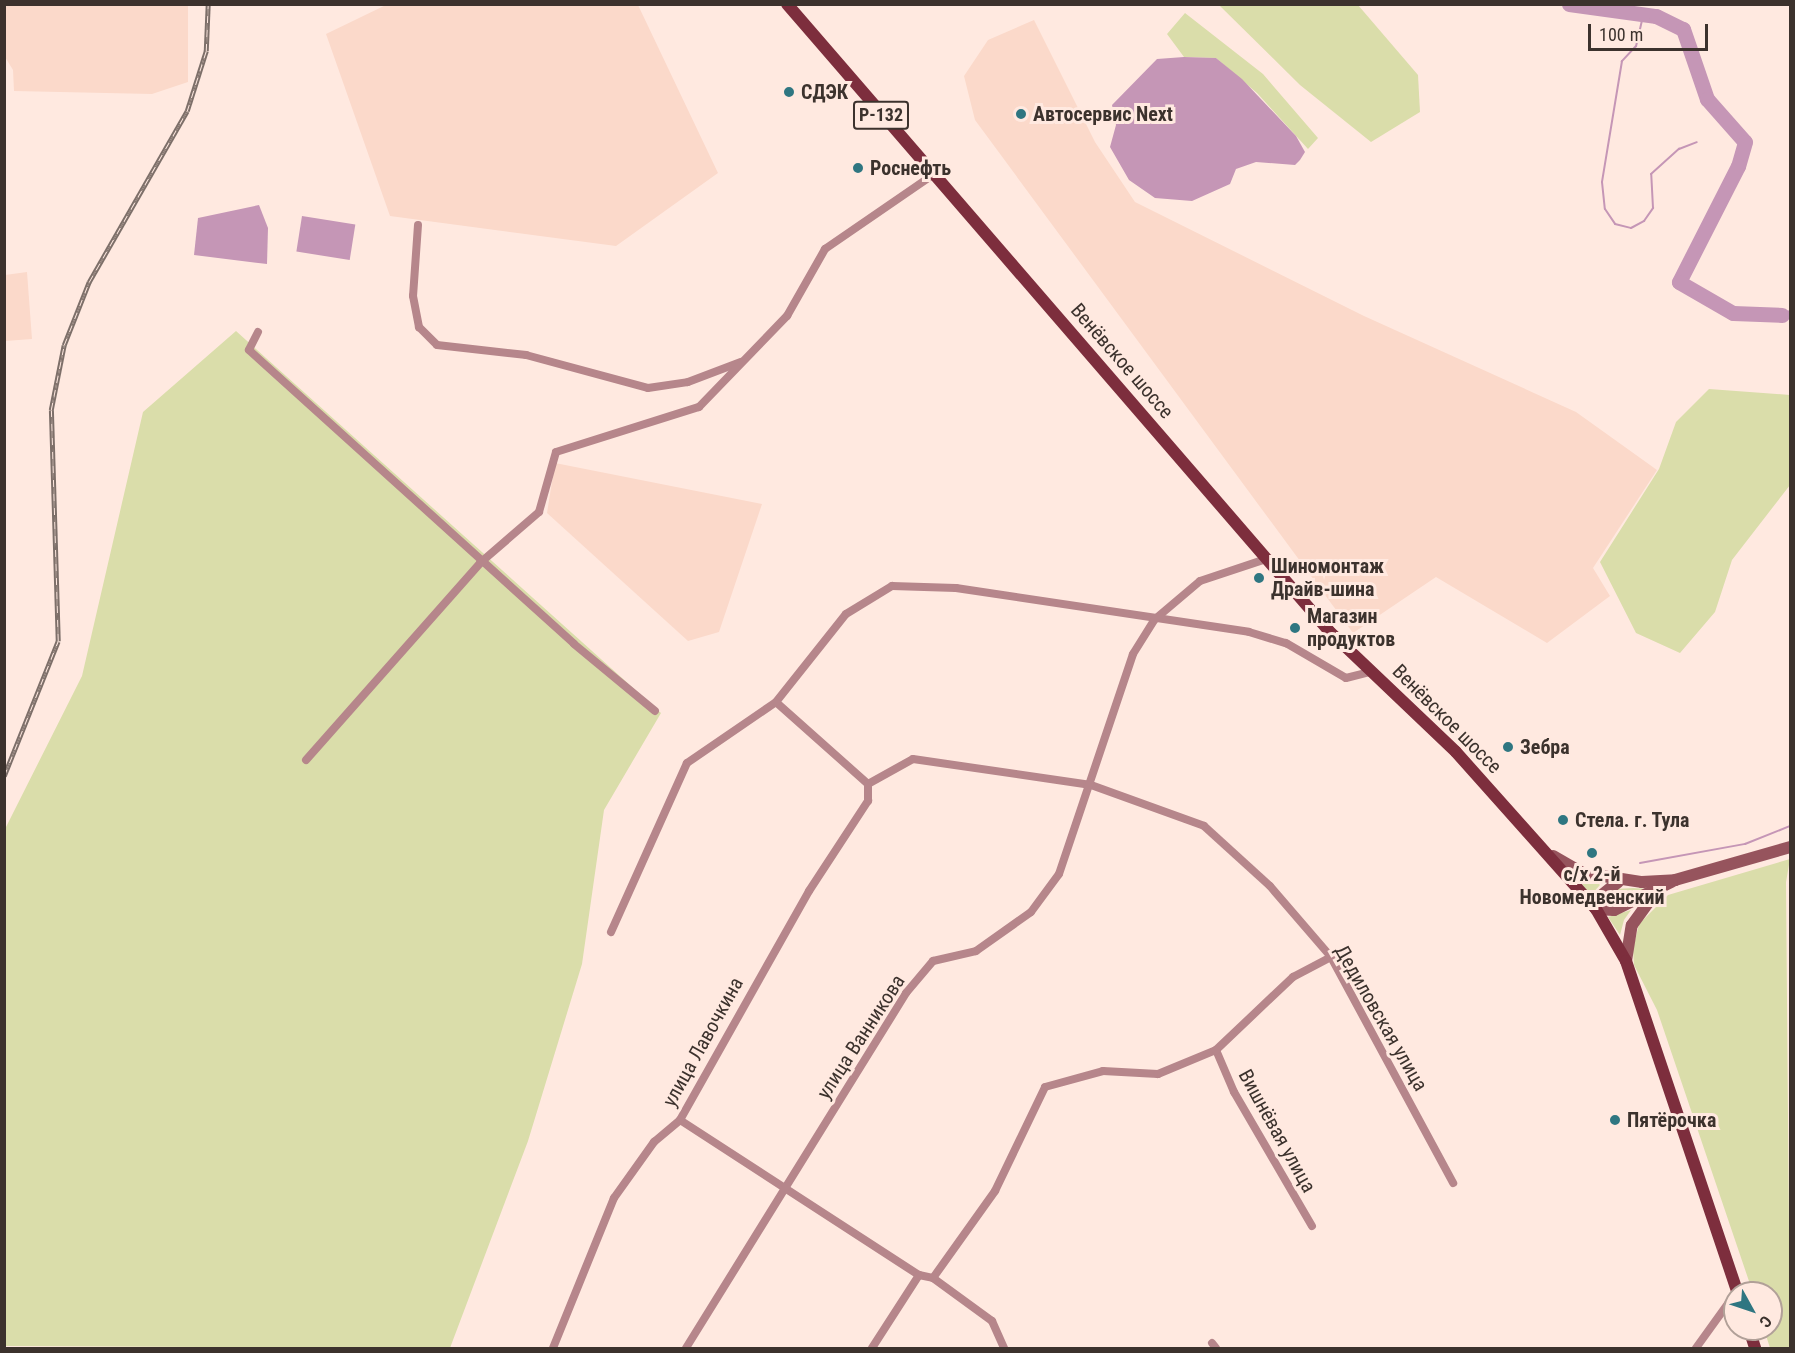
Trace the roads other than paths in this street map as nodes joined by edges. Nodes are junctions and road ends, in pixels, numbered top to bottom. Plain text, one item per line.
1 (787, 4) edge
2 (934, 174) junction
3 (418, 225) dead end
4 (258, 332) dead end
5 (744, 361) junction
6 (1266, 559) junction
7 (482, 560) junction
8 (1154, 620) junction
9 (1370, 672) junction
10 (776, 702) junction
11 (655, 711) dead end
12 (306, 760) dead end
13 (868, 784) junction
14 (1091, 785) junction
15 (1791, 847) edge
16 (1542, 848) junction
17 (1675, 880) junction
18 (1618, 882) junction
19 (1659, 890) junction
20 (1596, 909) junction
21 (611, 932) dead end
22 (1331, 957) junction
23 (1626, 961) junction
24 (1216, 1050) junction
25 (680, 1120) junction
26 (1453, 1183) dead end
27 (786, 1188) junction
28 (1312, 1227) dead end
29 (919, 1275) junction
30 (933, 1278) junction
31 (1733, 1281) edge
32 (1723, 1311) edge
33 (553, 1348) edge
34 (686, 1348) edge
35 (872, 1348) edge
36 (1004, 1348) edge
37 (1696, 1348) edge

1 - 2 main road, Венёвское шоссе / Р-132
2 - 5 street
2 - 6 main road, Венёвское шоссе / Р-132
3 - 5 street
4 - 7 street
5 - 7 street
6 - 8 street, улица Ванникова
6 - 9 main road, Венёвское шоссе / Р-132
7 - 11 street
7 - 12 street
8 - 9 street
8 - 10 street
8 - 14 street, улица Ванникова
9 - 16 main road, Венёвское шоссе / Р-132
10 - 13 street
10 - 21 street
13 - 14 street, Дедиловская улица
13 - 25 street, улица Лавочкина
14 - 22 street, Дедиловская улица
14 - 27 street, улица Ванникова
15 - 17 main road
16 - 18 main road
16 - 20 main road, Венёвское шоссе / Р-132
17 - 18 main road
17 - 19 main road
18 - 20 main road
19 - 20 main road
19 - 23 main road
20 - 23 main road, Венёвское шоссе / Р-132
22 - 24 street
22 - 26 street, Дедиловская улица
23 - 31 main road, Венёвское шоссе / Р-132
24 - 28 street, Вишнёвая улица
24 - 30 street
25 - 27 street
25 - 33 street, улица Лавочкина
27 - 29 street
27 - 34 street, улица Ванникова
29 - 30 street
29 - 35 street
30 - 36 street
32 - 37 street

